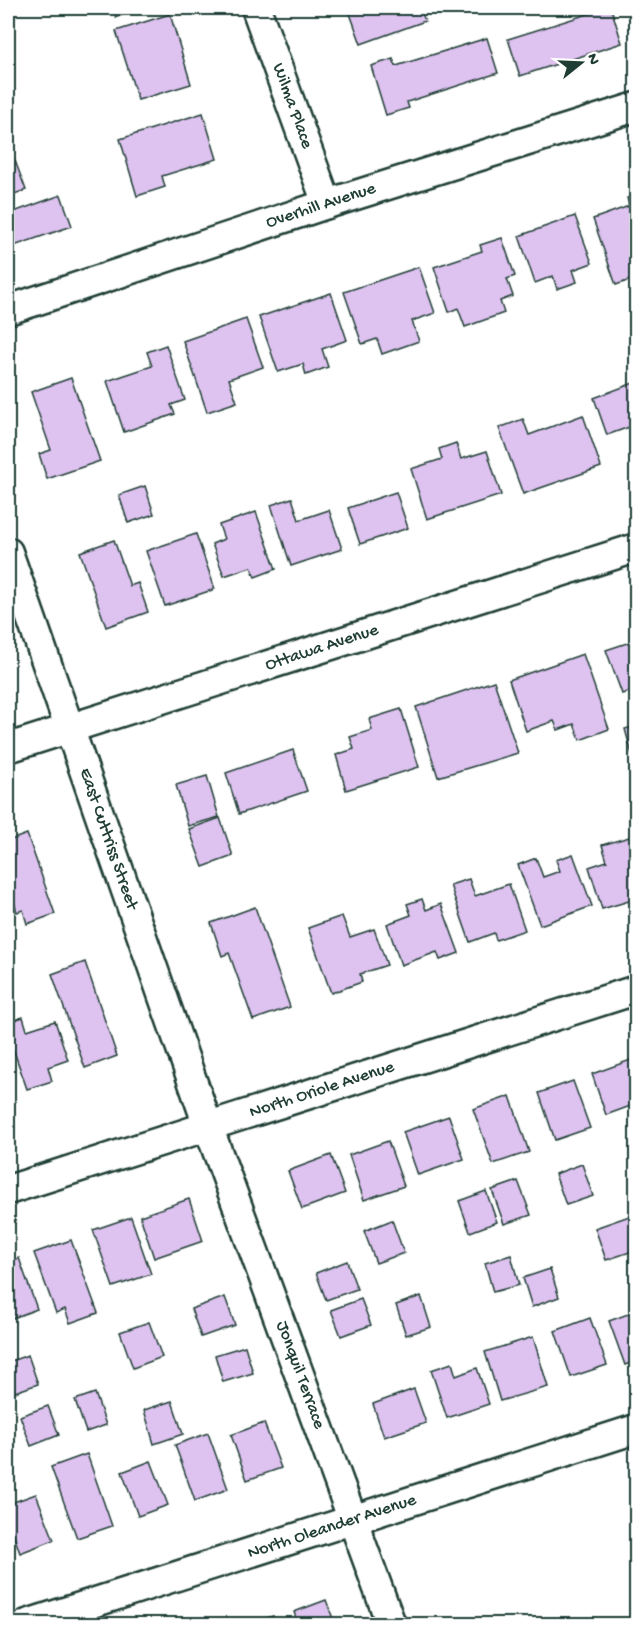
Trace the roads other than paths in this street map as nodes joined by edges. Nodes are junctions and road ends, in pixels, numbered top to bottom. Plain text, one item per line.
1 (256, 8) edge
2 (636, 107) edge
3 (327, 204) junction
4 (8, 310) edge
5 (636, 548) edge
6 (8, 552) edge
7 (70, 728) junction
8 (8, 748) edge
9 (636, 990) edge
10 (208, 1126) junction
11 (8, 1190) edge
12 (636, 1429) edge
13 (353, 1520) junction
14 (27, 1624) edge
15 (391, 1624) edge

1 - 3 street, Wilma Place
2 - 3 street, Overhill Avenue
3 - 4 street, Overhill Avenue
5 - 7 street, Ottawa Avenue
6 - 7 street, East Cuttriss Street
7 - 8 street, Ottawa Avenue
7 - 10 street, East Cuttriss Street
9 - 10 street, North Oriole Avenue
10 - 11 street, North Oriole Avenue
10 - 13 street, Jonquil Terrace
12 - 13 street, North Oleander Avenue
13 - 14 street, North Oleander Avenue
13 - 15 street, Jonquil Terrace

